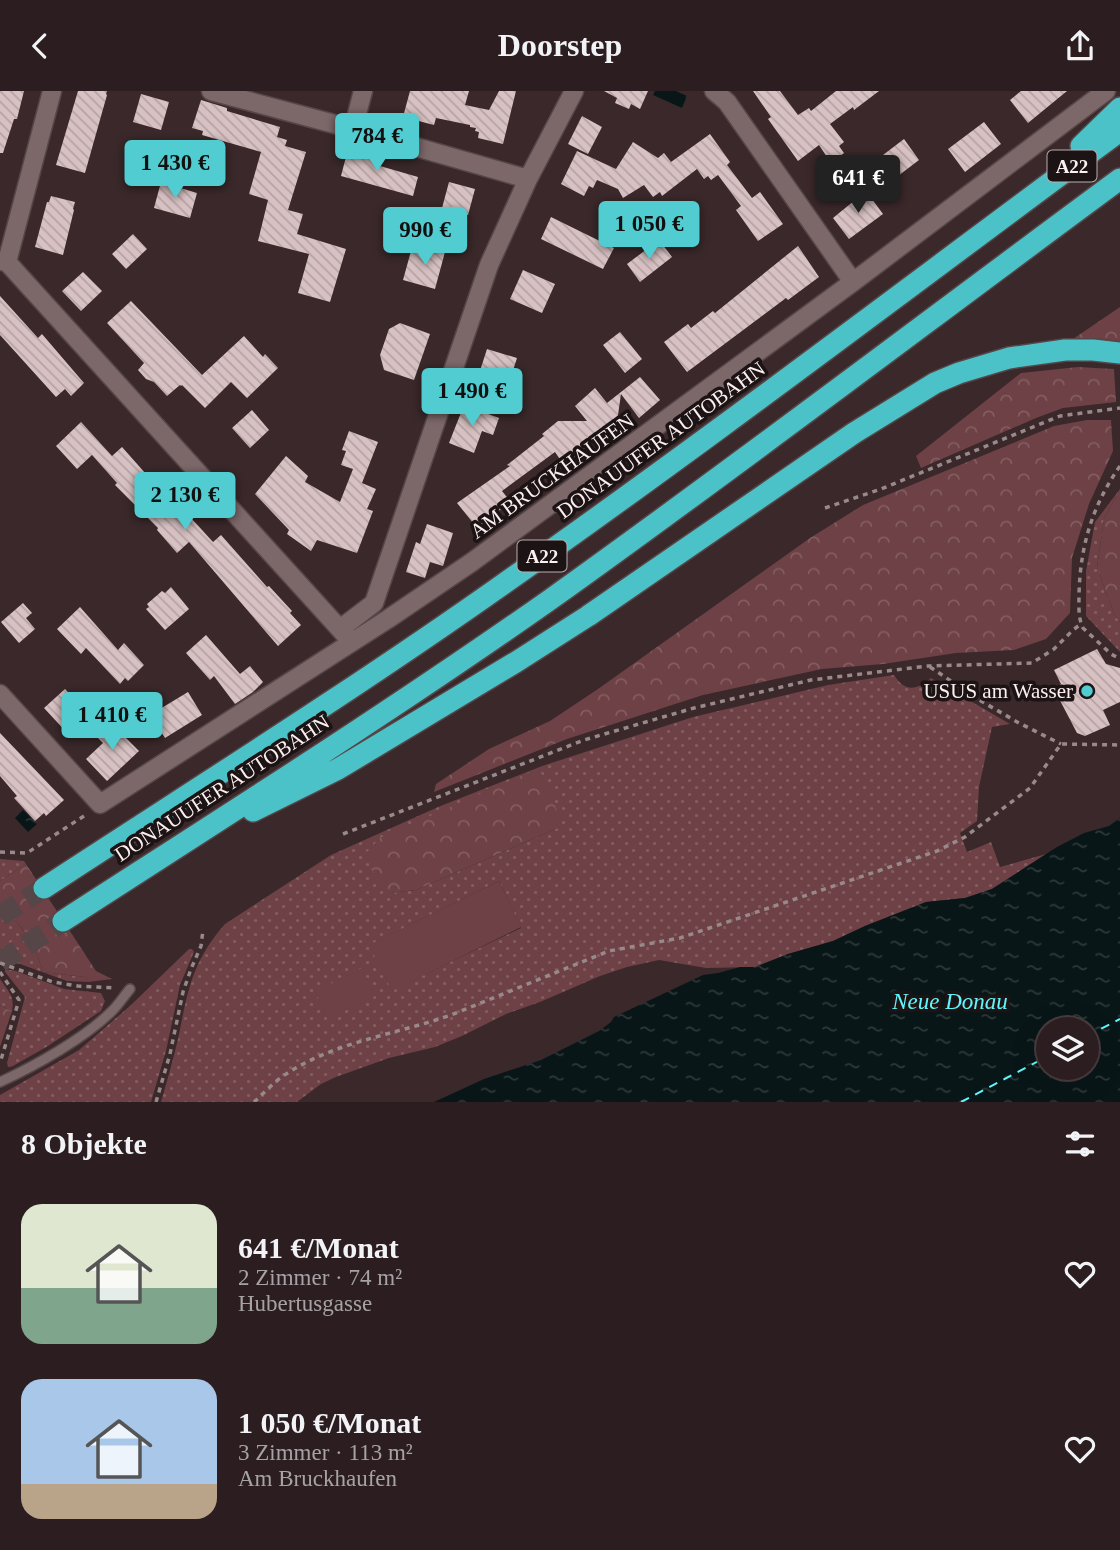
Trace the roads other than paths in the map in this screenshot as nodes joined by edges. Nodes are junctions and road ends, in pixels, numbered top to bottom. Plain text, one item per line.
1 (52, 91) edge
2 (212, 91) edge
3 (363, 91) edge
4 (574, 91) edge
5 (714, 91) edge
6 (1106, 91) edge
7 (1120, 108) edge
8 (353, 129) junction
9 (1120, 131) edge
10 (528, 179) junction
11 (1120, 179) edge
12 (1024, 201) junction
13 (4, 262) edge
14 (853, 282) junction
15 (1120, 353) edge
16 (374, 603) junction
17 (388, 619) junction
18 (345, 635) junction
19 (0, 694) edge
20 (169, 852) junction
21 (44, 888) tunnel mouth
22 (63, 921) tunnel mouth
23 (130, 989) road end
24 (0, 1081) edge

1 - 13 street
2 - 8 street
3 - 8 street
4 - 10 street
5 - 14 street
6 - 14 street, AM BRUCKHAUFEN
7 - 12 highway
8 - 10 street
9 - 12 highway, DONAUUFER AUTOBAHN / A22
10 - 16 street
11 - 20 highway, DONAUUFER AUTOBAHN / A22
12 - 21 highway, DONAUUFER AUTOBAHN / A22
13 - 18 street
14 - 17 street, AM BRUCKHAUFEN
15 - 20 highway
16 - 17 street
16 - 18 street
17 - 18 street, AM BRUCKHAUFEN
18 - 19 street, AM BRUCKHAUFEN
20 - 22 highway, DONAUUFER AUTOBAHN / A22
23 - 24 lane

